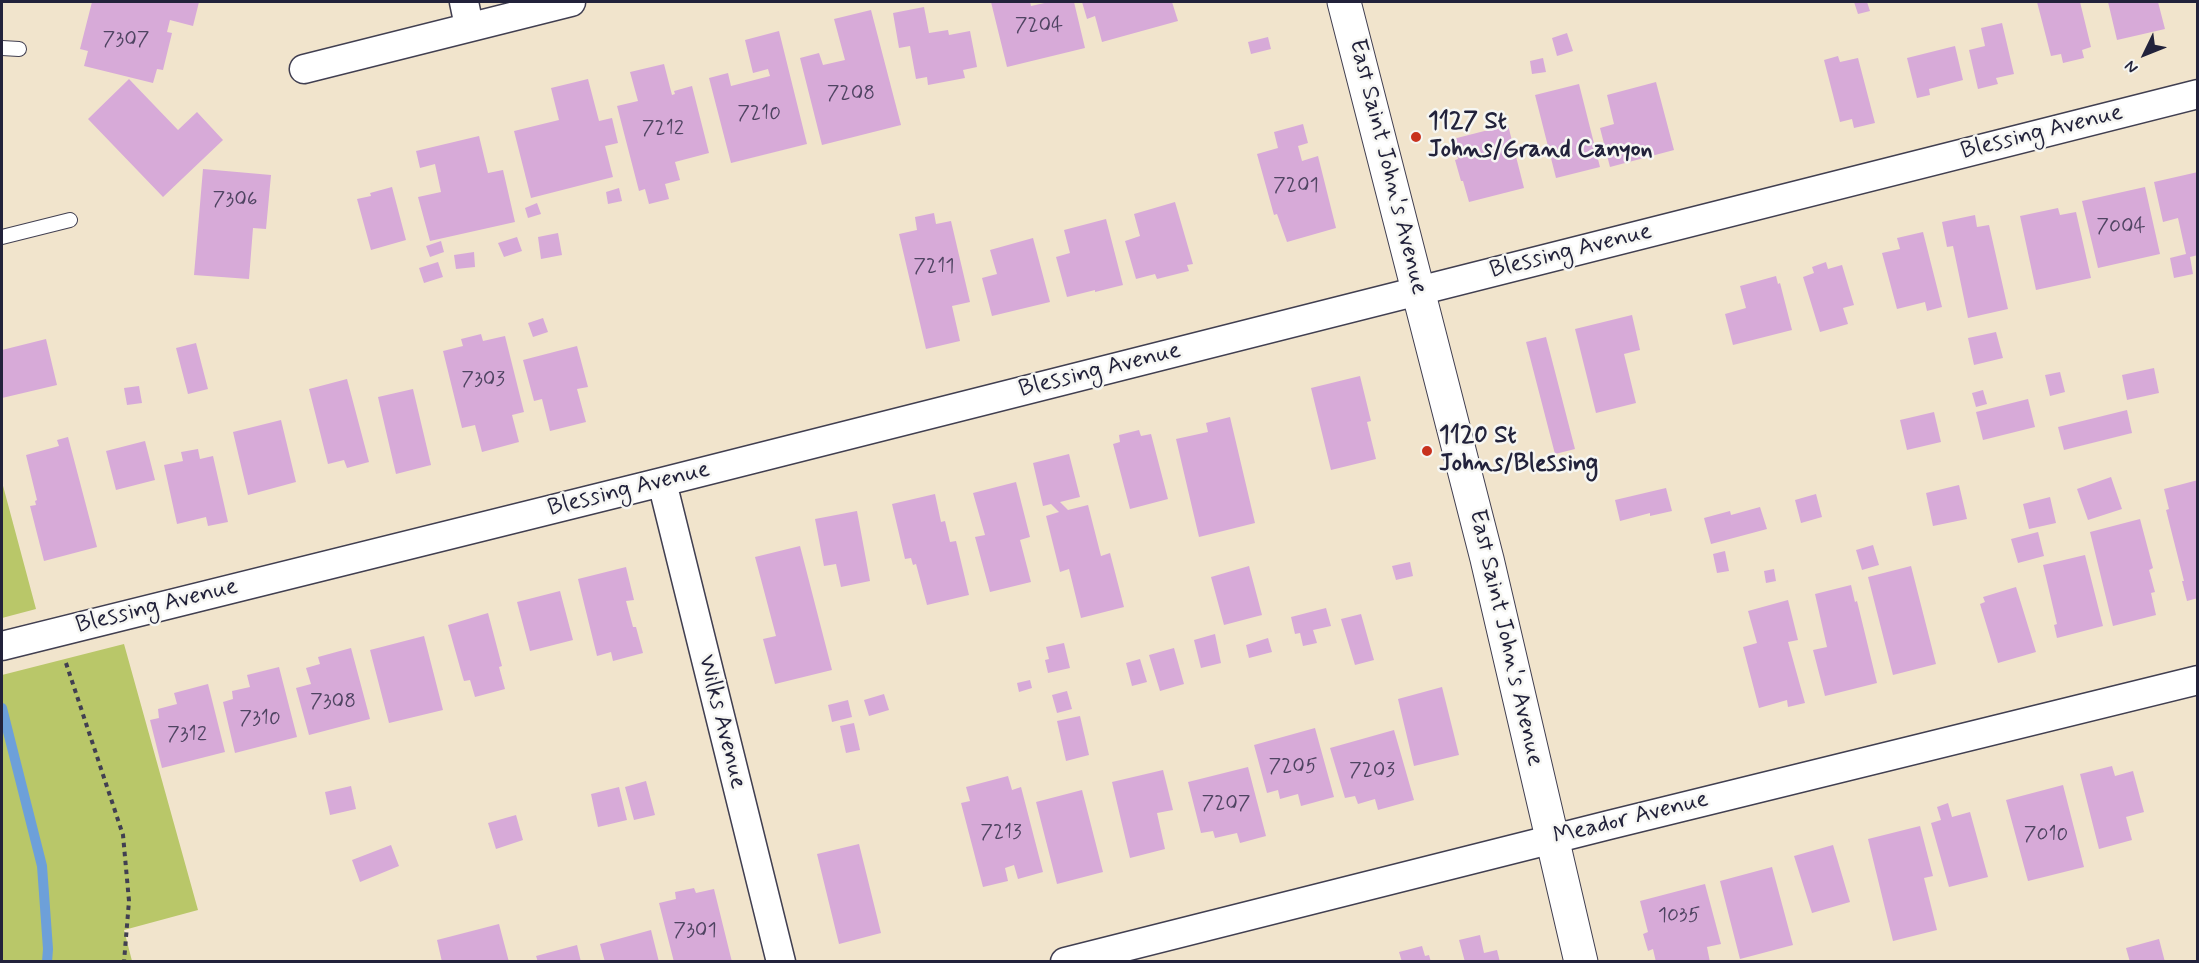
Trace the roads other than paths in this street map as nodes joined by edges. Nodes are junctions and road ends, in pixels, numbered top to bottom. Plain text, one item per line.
1 (571, 2) edge
2 (1344, 2) edge
3 (466, 14) edge
4 (2, 48) edge
5 (19, 49) dead end
6 (304, 69) dead end
7 (2198, 94) edge
8 (70, 220) dead end
9 (2, 237) edge
10 (1418, 290) junction
11 (662, 482) junction
12 (2, 646) edge
13 (2198, 680) edge
14 (1552, 839) junction
15 (1067, 961) edge
16 (781, 962) edge
17 (1581, 962) edge

1 - 3 street
2 - 10 street, East Saint John's Avenue
3 - 6 street
4 - 5 lane
7 - 10 street, Blessing Avenue
8 - 9 lane
10 - 11 street, Blessing Avenue
10 - 14 street, East Saint John's Avenue
11 - 12 street, Blessing Avenue
11 - 16 street, Wilks Avenue
13 - 14 street, Meador Avenue
14 - 15 street, Meador Avenue
14 - 17 street, East Saint John's Avenue

